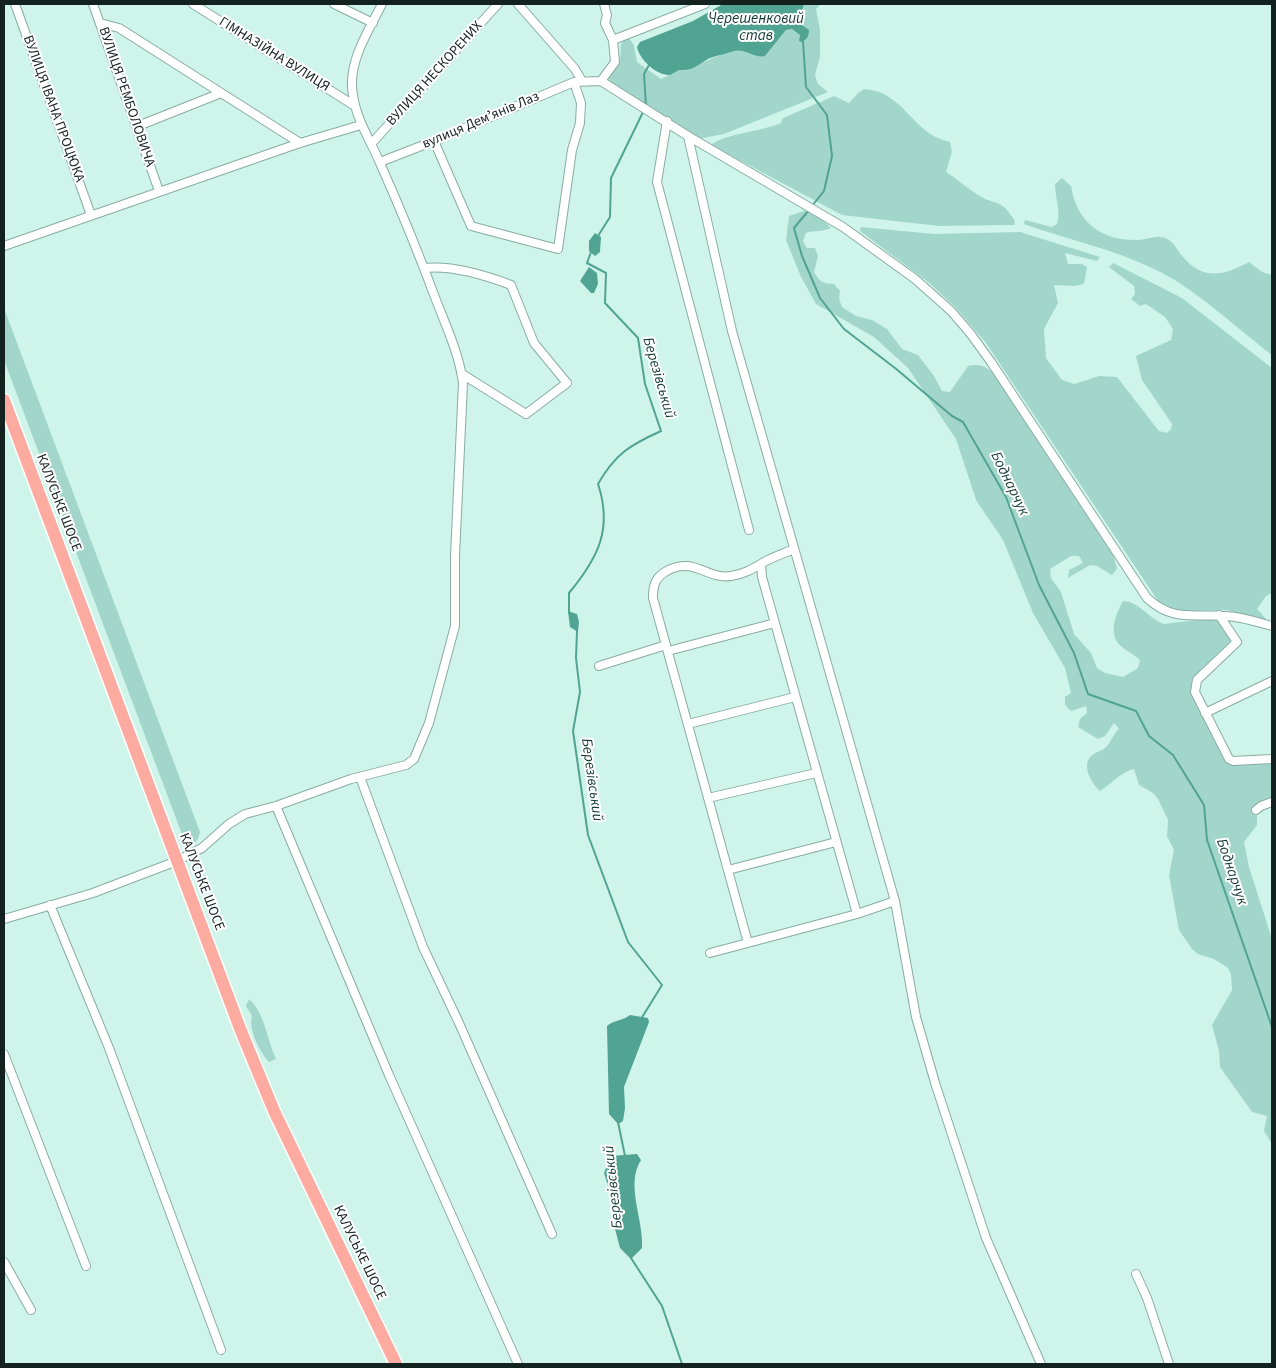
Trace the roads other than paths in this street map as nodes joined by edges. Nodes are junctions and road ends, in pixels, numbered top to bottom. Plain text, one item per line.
1 (14, 4) edge
2 (93, 4) edge
3 (192, 4) edge
4 (334, 4) edge
5 (382, 4) edge
6 (498, 4) edge
7 (518, 4) edge
8 (604, 4) edge
9 (704, 4) edge
10 (373, 22) junction
11 (100, 23) junction
12 (613, 40) junction
13 (578, 81) junction
14 (601, 81) junction
15 (220, 93) junction
16 (355, 106) junction
17 (667, 122) junction
18 (361, 125) junction
19 (138, 131) junction
20 (688, 136) junction
21 (434, 141) junction
22 (300, 143) junction
23 (371, 144) junction
24 (380, 162) junction
25 (159, 191) junction
26 (91, 215) junction
27 (4, 246) edge
28 (424, 268) junction
29 (462, 374) junction
30 (4, 400) edge
31 (749, 530) dead end
32 (794, 549) junction
33 (761, 564) junction
34 (1219, 615) junction
35 (775, 623) junction
36 (1272, 626) edge
37 (667, 648) junction
38 (599, 666) dead end
39 (1272, 681) edge
40 (795, 697) junction
41 (1205, 713) junction
42 (688, 724) junction
43 (1272, 754) edge
44 (1264, 759) junction
45 (1272, 759) edge
46 (816, 773) junction
47 (360, 777) junction
48 (708, 798) junction
49 (1272, 802) edge
50 (276, 806) junction
51 (1256, 810) dead end
52 (836, 842) junction
53 (177, 861) junction
54 (728, 870) junction
55 (895, 901) junction
56 (50, 905) junction
57 (856, 914) junction
58 (4, 919) edge
59 (748, 942) junction
60 (710, 953) dead end
61 (4, 1054) edge
62 (552, 1234) dead end
63 (4, 1262) edge
64 (86, 1266) dead end
65 (1136, 1274) dead end
66 (31, 1310) dead end
67 (221, 1350) dead end
68 (396, 1364) edge
69 (518, 1364) edge
70 (1041, 1364) edge
71 (1169, 1364) edge

1 - 26 street, ВУЛИЦЯ ІВАНА ПРОЦЮКА
2 - 11 street, ВУЛИЦЯ РЕМБОЛОВИЧА
3 - 16 street, ГІМНАЗІЙНА ВУЛИЦЯ
4 - 10 street
5 - 10 street
6 - 23 street, ВУЛИЦЯ НЕСКОРЕНИХ
7 - 13 street
8 - 12 street
9 - 12 street
10 - 16 street
11 - 15 street
11 - 19 street, ВУЛИЦЯ РЕМБОЛОВИЧА
12 - 14 street
13 - 14 street
13 - 21 street, вулиця Демʼянів Лаз
13 - 21 street
14 - 17 street
15 - 19 street
15 - 22 street
16 - 18 street
17 - 20 street
17 - 31 street
18 - 22 street
18 - 23 street
19 - 25 street, ВУЛИЦЯ РЕМБОЛОВИЧА
20 - 32 street
20 - 34 street
21 - 24 street, вулиця Демʼянів Лаз
22 - 25 street
23 - 24 street
24 - 28 street
25 - 26 street
26 - 27 street
28 - 29 street
28 - 29 street
29 - 47 street
30 - 53 main road, КАЛУСЬКЕ ШОСЕ
32 - 33 street
32 - 55 street
33 - 35 street
33 - 37 street
34 - 36 street
34 - 41 street
35 - 37 street
35 - 40 street
37 - 38 street
37 - 42 street
39 - 41 street
40 - 42 street
40 - 46 street
41 - 44 street
42 - 48 street
43 - 44 street
44 - 45 street
46 - 48 street
46 - 52 street
47 - 50 street
47 - 62 street
48 - 54 street
49 - 51 street
50 - 53 street
50 - 69 street
52 - 54 street
52 - 57 street
53 - 56 street
53 - 68 main road, КАЛУСЬКЕ ШОСЕ
54 - 59 street
55 - 57 street
55 - 70 street
56 - 58 street
56 - 67 street
57 - 59 street
59 - 60 street
61 - 64 street
63 - 66 street
65 - 71 street

